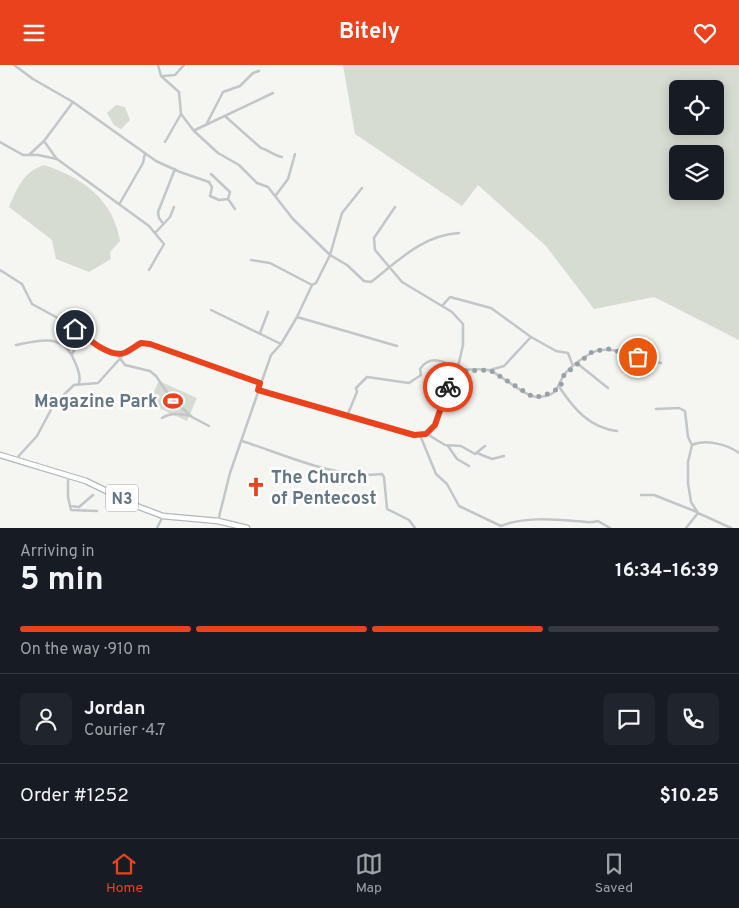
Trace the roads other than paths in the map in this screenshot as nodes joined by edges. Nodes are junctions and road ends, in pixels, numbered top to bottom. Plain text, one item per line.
1 (14, 65) edge
2 (158, 65) edge
3 (184, 65) edge
4 (259, 71) dead end
5 (161, 75) junction
6 (272, 93) dead end
7 (73, 102) junction
8 (181, 114) junction
9 (226, 117) junction
10 (205, 127) junction
11 (194, 131) junction
12 (198, 131) junction
13 (198, 135) junction
14 (44, 141) junction
15 (0, 142) edge
16 (165, 142) dead end
17 (145, 153) junction
18 (295, 154) dead end
19 (28, 157) junction
20 (282, 157) dead end
21 (57, 159) junction
22 (175, 169) junction
23 (211, 174) dead end
24 (362, 188) dead end
25 (276, 195) junction
26 (228, 199) junction
27 (120, 203) junction
28 (174, 207) dead end
29 (395, 207) dead end
30 (235, 209) dead end
31 (162, 222) junction
32 (155, 233) junction
33 (459, 233) dead end
34 (330, 255) junction
35 (251, 260) dead end
36 (389, 268) junction
37 (149, 269) dead end
38 (0, 270) edge
39 (312, 285) junction
40 (442, 306) junction
41 (211, 311) dead end
42 (268, 312) dead end
43 (297, 317) junction
44 (260, 333) junction
45 (84, 335) junction
46 (531, 337) junction
47 (80, 340) junction
48 (281, 344) junction
49 (16, 345) dead end
50 (66, 346) junction
51 (397, 346) dead end
52 (125, 353) junction
53 (72, 354) junction
54 (118, 354) junction
55 (121, 358) junction
56 (661, 363) dead end
57 (578, 364) junction
58 (573, 366) junction
59 (490, 370) junction
60 (457, 371) junction
61 (79, 383) junction
62 (260, 383) junction
63 (560, 388) junction
64 (608, 388) dead end
65 (258, 390) junction
66 (656, 409) dead end
67 (347, 416) junction
68 (192, 417) junction
69 (162, 418) dead end
70 (209, 426) dead end
71 (617, 431) dead end
72 (426, 434) junction
73 (420, 435) junction
74 (242, 441) junction
75 (692, 445) junction
76 (448, 446) junction
77 (485, 446) dead end
78 (477, 453) junction
79 (739, 453) edge
80 (0, 455) edge
81 (504, 456) dead end
82 (16, 459) junction
83 (469, 466) dead end
84 (68, 476) junction
85 (93, 495) dead end
86 (641, 495) dead end
87 (70, 506) junction
88 (97, 511) dead end
89 (698, 513) junction
90 (163, 516) junction
91 (218, 521) junction
92 (157, 528) edge
93 (247, 528) edge
94 (415, 528) edge
95 (610, 528) edge
96 (686, 528) edge
97 (731, 528) edge

1 - 7 street
2 - 5 street
3 - 5 street
4 - 10 street
5 - 8 street
6 - 9 street
7 - 14 street
7 - 17 street
8 - 11 street
8 - 16 street
9 - 10 street
9 - 20 street
10 - 12 street
11 - 12 street
11 - 13 street
12 - 13 street
13 - 25 street
14 - 19 street
14 - 21 street
15 - 19 street
17 - 22 street
17 - 27 street
18 - 25 street
19 - 21 street
21 - 27 street
22 - 26 street
22 - 31 street
23 - 26 street
24 - 34 street
25 - 34 street
26 - 30 street
27 - 32 street
28 - 31 street
29 - 36 street
31 - 32 street
32 - 37 street
33 - 36 street
34 - 36 street
34 - 39 street
35 - 39 street
36 - 40 street
38 - 45 street
39 - 43 street
40 - 46 street
40 - 60 street
41 - 44 street
42 - 44 street
43 - 48 street
43 - 51 street
44 - 48 street
45 - 47 street
45 - 54 street
46 - 58 street
46 - 59 street
47 - 50 street
47 - 53 street
48 - 62 street
49 - 50 street
50 - 53 street
52 - 54 street
52 - 55 street
52 - 62 street
53 - 61 street
54 - 55 street
55 - 61 street
55 - 68 street
56 - 57 street
57 - 58 street
57 - 64 street
58 - 63 street
59 - 60 street
59 - 63 street
60 - 67 street
60 - 72 street
61 - 82 street
62 - 65 street
63 - 71 street
65 - 67 street
65 - 74 street
66 - 75 street
67 - 73 street
68 - 69 street
68 - 70 street
72 - 73 street
72 - 76 street
73 - 95 street
74 - 91 street
74 - 94 street
75 - 79 street
75 - 89 street
76 - 78 street
76 - 83 street
77 - 78 street
78 - 81 street
80 - 82 main road, N3
82 - 84 main road, N3
84 - 87 street
84 - 90 main road, N3
85 - 87 street
86 - 89 street
87 - 88 street
89 - 96 street
89 - 97 street
90 - 91 main road, N3
90 - 92 street
91 - 93 main road, N3

